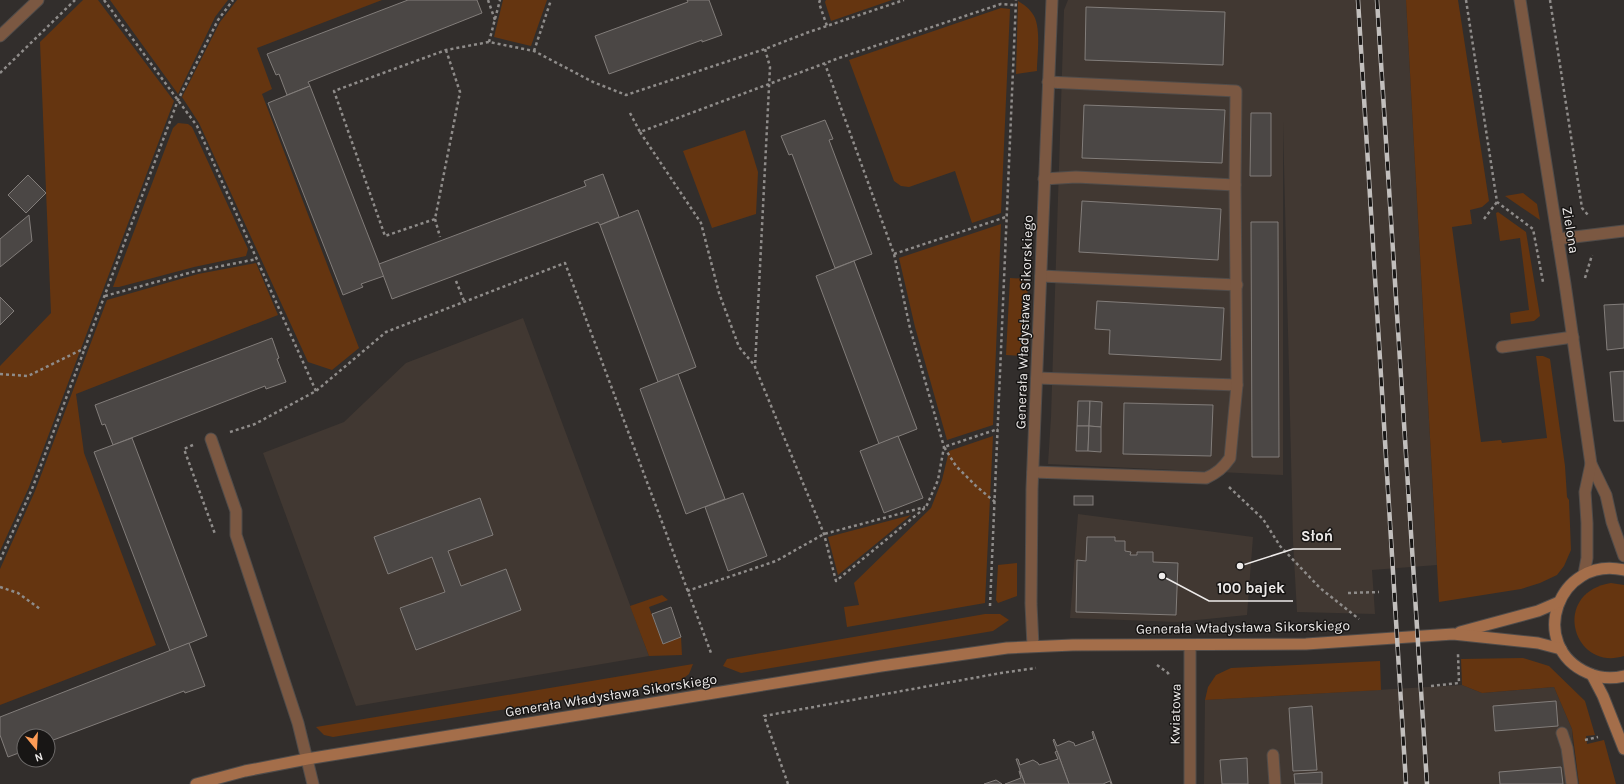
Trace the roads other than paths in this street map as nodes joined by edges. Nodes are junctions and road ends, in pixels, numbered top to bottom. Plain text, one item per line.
1 (38, 0) edge
2 (1052, 0) edge
3 (1520, 0) edge
4 (0, 36) edge
5 (1048, 82) junction
6 (1044, 179) junction
7 (1235, 185) junction
8 (1624, 231) edge
9 (1558, 239) junction
10 (1041, 276) junction
11 (1237, 285) junction
12 (1573, 337) junction
13 (1502, 347) dead end
14 (1037, 378) junction
15 (1237, 385) junction
16 (211, 439) dead end
17 (1591, 464) junction
18 (1033, 472) junction
19 (1624, 556) edge
20 (1624, 570) edge
21 (1584, 574) junction
22 (1559, 602) junction
23 (1453, 634) junction
24 (1190, 645) junction
25 (1033, 646) junction
26 (1561, 649) junction
27 (1592, 675) junction
28 (1624, 676) edge
29 (1562, 733) dead end
30 (1624, 749) edge
31 (1273, 755) dead end
32 (307, 759) junction
33 (196, 784) edge
34 (313, 784) edge
35 (1190, 784) edge
36 (1275, 784) edge
37 (1572, 784) edge

1 - 4 street
2 - 5 street, Generała Władysława Sikorskiego
3 - 9 street, Zielona
5 - 6 street, Generała Władysława Sikorskiego
5 - 7 street
6 - 7 street
6 - 10 street, Generała Władysława Sikorskiego
7 - 11 street
8 - 9 street
9 - 12 street, Zielona
10 - 11 street
10 - 14 street, Generała Władysława Sikorskiego
11 - 15 street
12 - 13 street
12 - 17 street, Zielona
14 - 15 street
14 - 18 street, Generała Władysława Sikorskiego
15 - 18 street
16 - 32 street
17 - 19 street, Zielona
17 - 21 street, Zielona
18 - 25 street, Generała Władysława Sikorskiego
20 - 21 main road
21 - 22 main road
22 - 23 main road, Generała Władysława Sikorskiego
22 - 26 main road
23 - 24 main road, Generała Władysława Sikorskiego
23 - 26 main road, Generała Władysława Sikorskiego
24 - 25 main road, Generała Władysława Sikorskiego
24 - 35 street, Kwiatowa
25 - 32 main road, Generała Władysława Sikorskiego
26 - 27 main road
27 - 28 main road
27 - 30 main road
29 - 37 street
31 - 36 street
32 - 33 main road, Generała Władysława Sikorskiego
32 - 34 street

